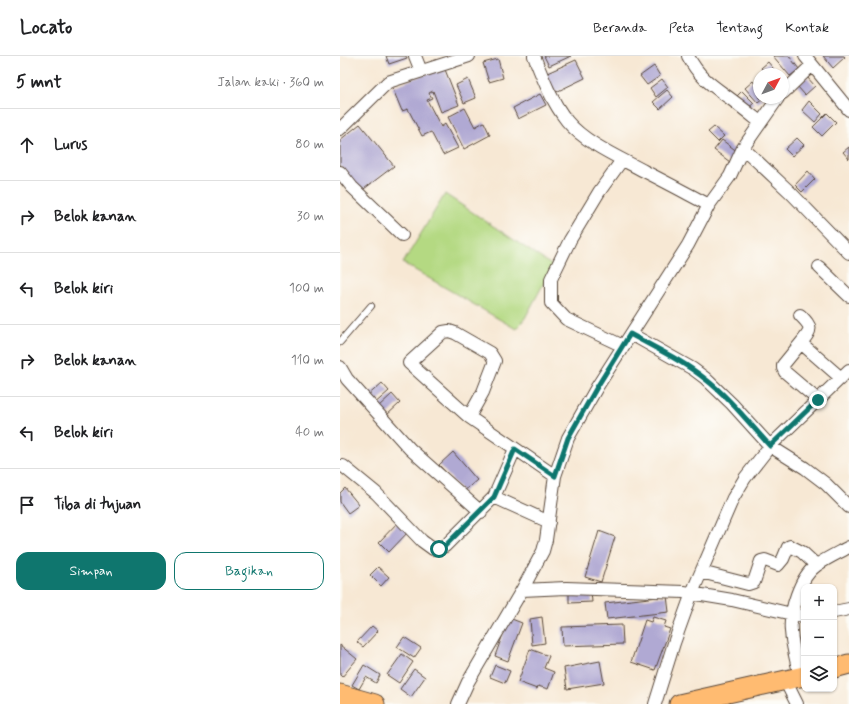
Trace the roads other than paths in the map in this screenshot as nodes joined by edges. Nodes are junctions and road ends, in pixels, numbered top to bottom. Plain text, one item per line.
1 (415, 56) edge
2 (469, 56) edge
3 (534, 56) edge
4 (688, 56) edge
5 (808, 61) edge
6 (421, 72) junction
7 (789, 85) edge
8 (774, 104) edge
9 (848, 105) edge
10 (760, 122) junction
11 (340, 128) edge
12 (743, 148) junction
13 (622, 160) junction
14 (340, 172) edge
15 (709, 206) junction
16 (402, 235) dead end
17 (849, 253) edge
18 (819, 267) dead end
19 (849, 296) edge
20 (371, 306) dead end
21 (800, 315) dead end
22 (630, 334) junction
23 (340, 342) edge
24 (801, 343) junction
25 (623, 346) junction
26 (340, 367) edge
27 (845, 374) edge
28 (818, 400) junction
29 (469, 417) junction
30 (770, 446) junction
31 (515, 449) junction
32 (340, 466) edge
33 (555, 476) junction
34 (494, 497) junction
35 (849, 507) edge
36 (481, 512) junction
37 (549, 522) junction
38 (849, 547) edge
39 (816, 565) junction
40 (701, 572) junction
41 (522, 590) junction
42 (692, 593) junction
43 (849, 609) edge
44 (837, 611) edge
45 (792, 614) junction
46 (801, 616) edge
47 (849, 664) edge
48 (837, 667) edge
49 (796, 678) edge
50 (340, 694) edge
51 (700, 702) edge
52 (375, 704) edge
53 (458, 704) edge
54 (655, 704) edge
55 (679, 704) edge
56 (797, 704) edge

1 - 6 street
2 - 6 street
3 - 13 street
4 - 10 street
5 - 7 street
5 - 9 street
6 - 11 street
8 - 10 street
10 - 12 street
12 - 15 street
12 - 17 street
13 - 15 street
13 - 25 street
14 - 16 street
15 - 22 street
18 - 19 street
20 - 23 lane
21 - 24 street
22 - 25 street
22 - 30 street
24 - 27 street
24 - 28 street
25 - 33 street
26 - 36 street
27 - 28 street
28 - 30 street
29 - 29 street
29 - 31 street
30 - 35 street
30 - 40 street
31 - 33 street
31 - 34 street
32 - 36 street
33 - 37 street
34 - 36 street
34 - 37 street
37 - 41 street
38 - 39 street
39 - 40 street
39 - 45 street
40 - 42 street
41 - 42 street
41 - 53 street
42 - 45 street
42 - 54 street
43 - 44 street
45 - 46 street
45 - 49 street
47 - 48 main road
49 - 51 main road
49 - 56 street
50 - 52 main road
51 - 55 main road

